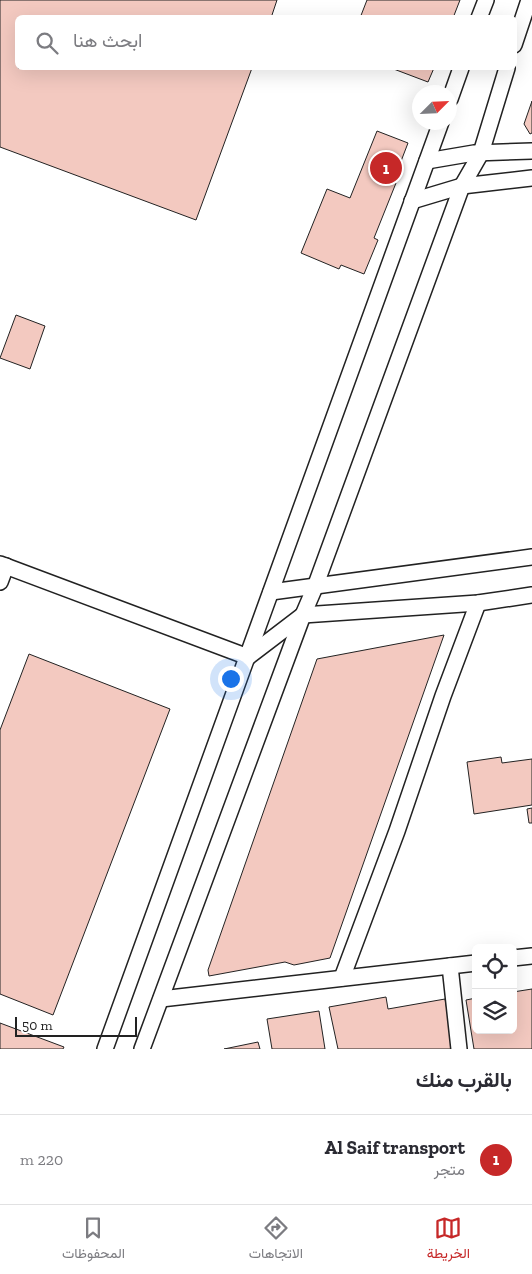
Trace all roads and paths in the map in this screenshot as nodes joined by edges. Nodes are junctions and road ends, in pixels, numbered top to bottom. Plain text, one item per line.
1 (486, 0) edge
2 (529, 0) edge
3 (480, 15) edge
4 (517, 36) edge
5 (460, 70) edge
6 (507, 70) edge
7 (455, 85) edge
8 (438, 130) edge
9 (532, 151) edge
10 (481, 153) junction
11 (426, 161) junction
12 (532, 178) edge
13 (462, 186) junction
14 (412, 201) junction
15 (532, 557) edge
16 (3, 565) edge
17 (0, 582) edge
18 (315, 586) junction
19 (270, 592) junction
20 (532, 595) edge
21 (478, 602) junction
22 (303, 615) junction
23 (248, 657) junction
24 (532, 956) edge
25 (517, 958) edge
26 (472, 963) edge
27 (450, 966) junction
28 (342, 978) junction
29 (161, 998) junction
30 (105, 1049) edge
31 (142, 1049) edge
32 (459, 1049) edge

1 - 3 street
2 - 4 street
5 - 7 street
6 - 10 street
8 - 11 street
9 - 10 street
10 - 11 street
10 - 13 street
11 - 14 street
12 - 13 street
13 - 14 street
13 - 18 street
14 - 19 street
15 - 18 street
16 - 17 street
16 - 23 street
18 - 19 street
18 - 22 street
19 - 23 street
20 - 21 street
21 - 22 street
21 - 28 street
22 - 23 street
22 - 29 street
23 - 30 street
24 - 25 street
26 - 27 street
27 - 28 street
27 - 32 street
28 - 29 street
29 - 31 street

